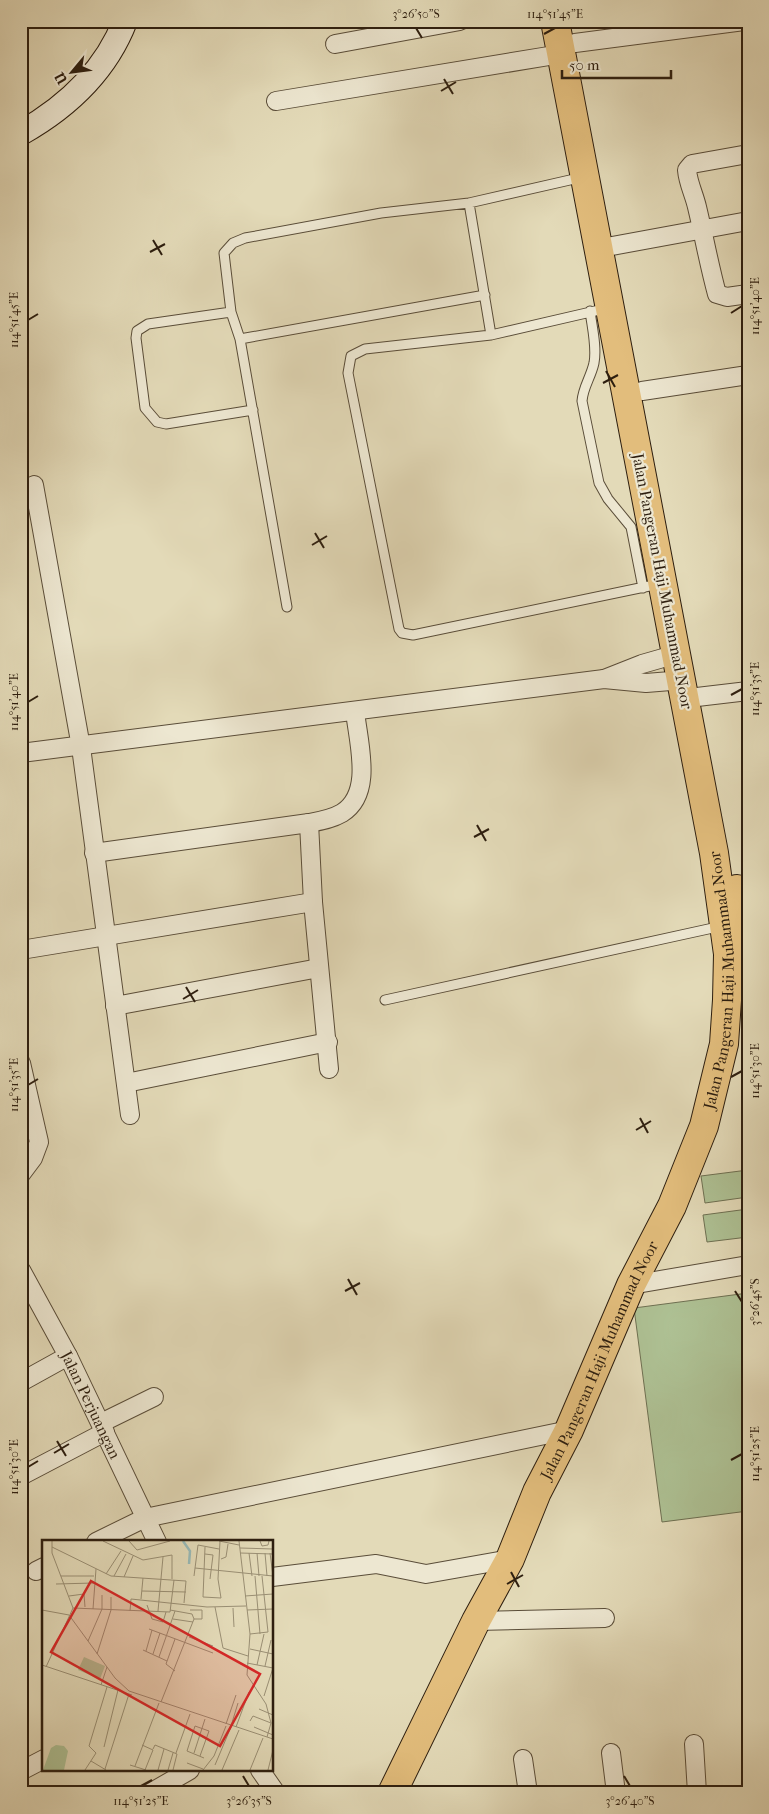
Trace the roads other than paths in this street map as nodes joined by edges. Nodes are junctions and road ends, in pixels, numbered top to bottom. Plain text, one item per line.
1 (125, 21) edge
2 (460, 21) edge
3 (555, 21) edge
4 (744, 21) edge
5 (569, 40) edge
6 (335, 44) dead end
7 (276, 101) dead end
8 (581, 113) junction
9 (21, 133) edge
10 (748, 154) edge
11 (584, 177) junction
12 (470, 202) junction
13 (748, 221) edge
14 (702, 229) junction
15 (612, 246) junction
16 (748, 294) edge
17 (486, 295) junction
18 (600, 309) junction
19 (231, 312) junction
20 (491, 335) junction
21 (240, 339) junction
22 (748, 375) edge
23 (642, 391) junction
24 (252, 410) junction
25 (34, 484) dead end
26 (664, 576) junction
27 (287, 607) dead end
28 (678, 654) junction
29 (604, 680) junction
30 (690, 688) junction
31 (748, 690) edge
32 (355, 711) junction
33 (81, 747) junction
34 (21, 753) edge
35 (309, 823) junction
36 (94, 853) junction
37 (313, 902) junction
38 (725, 926) junction
39 (105, 935) junction
40 (748, 943) edge
41 (21, 950) edge
42 (319, 968) junction
43 (385, 1000) dead end
44 (115, 1006) junction
45 (328, 1042) junction
46 (21, 1063) edge
47 (329, 1069) dead end
48 (126, 1083) junction
49 (130, 1115) dead end
50 (21, 1174) edge
51 (748, 1265) edge
52 (21, 1270) edge
53 (632, 1285) junction
54 (26, 1289) edge
55 (68, 1356) junction
56 (21, 1382) edge
57 (154, 1397) dead end
58 (103, 1428) junction
59 (569, 1430) junction
60 (21, 1476) edge
61 (145, 1518) junction
62 (100, 1540) edge
63 (156, 1540) edge
64 (510, 1559) junction
65 (274, 1577) edge
66 (605, 1618) dead end
67 (476, 1621) junction
68 (694, 1744) dead end
69 (611, 1753) dead end
70 (524, 1759) dead end
71 (42, 1760) edge
72 (21, 1771) edge
73 (187, 1772) edge
74 (261, 1772) edge
75 (150, 1793) edge
76 (276, 1793) edge
77 (392, 1793) edge
78 (528, 1793) edge
79 (616, 1793) edge
80 (697, 1793) edge

1 - 9 main road
2 - 6 street
3 - 5 main road, Jalan Pangeran Haji Muhammad Noor
4 - 5 street
5 - 7 street
5 - 8 main road, Jalan Pangeran Haji Muhammad Noor
8 - 11 main road, Jalan Pangeran Haji Muhammad Noor
8 - 15 main road, Jalan Pangeran Haji Muhammad Noor
10 - 14 street
11 - 12 lane
11 - 18 main road, Jalan Pangeran Haji Muhammad Noor
12 - 17 lane
12 - 19 lane
13 - 14 street
14 - 15 street
14 - 16 street
15 - 23 main road, Jalan Pangeran Haji Muhammad Noor
17 - 20 lane
17 - 21 lane
18 - 20 lane
18 - 26 main road, Jalan Pangeran Haji Muhammad Noor
18 - 26 lane
19 - 21 lane
19 - 24 lane
20 - 26 lane
21 - 24 lane
22 - 23 street
23 - 26 main road, Jalan Pangeran Haji Muhammad Noor
24 - 27 lane
25 - 33 street
26 - 28 main road, Jalan Pangeran Haji Muhammad Noor
26 - 30 main road, Jalan Pangeran Haji Muhammad Noor
28 - 29 street
28 - 30 main road, Jalan Pangeran Haji Muhammad Noor
29 - 30 street
29 - 32 street
30 - 31 street
30 - 38 main road, Jalan Pangeran Haji Muhammad Noor
30 - 40 main road, Jalan Pangeran Haji Muhammad Noor
32 - 33 street
32 - 35 street
33 - 34 street
33 - 36 street
35 - 36 street
35 - 37 street
36 - 39 street
37 - 39 street
37 - 42 street
38 - 43 lane
38 - 53 main road, Jalan Pangeran Haji Muhammad Noor
39 - 41 street
39 - 44 street
42 - 44 street
42 - 45 street
44 - 48 street
45 - 47 street
45 - 48 street
46 - 50 street
48 - 49 street
51 - 53 street
52 - 54 street, Jalan Perjuangan
53 - 59 main road, Jalan Pangeran Haji Muhammad Noor
54 - 55 street, Jalan Perjuangan
55 - 56 street
55 - 58 street, Jalan Perjuangan
57 - 58 street
58 - 60 street
58 - 61 street, Jalan Perjuangan
59 - 61 street
59 - 64 main road, Jalan Pangeran Haji Muhammad Noor
61 - 62 street
61 - 63 street, Jalan Perjuangan
64 - 65 street
64 - 67 main road, Jalan Pangeran Haji Muhammad Noor
66 - 67 street
67 - 77 main road, Jalan Pangeran Haji Muhammad Noor
68 - 80 street
69 - 79 street
70 - 78 street
71 - 72 street
73 - 75 street
74 - 76 street

